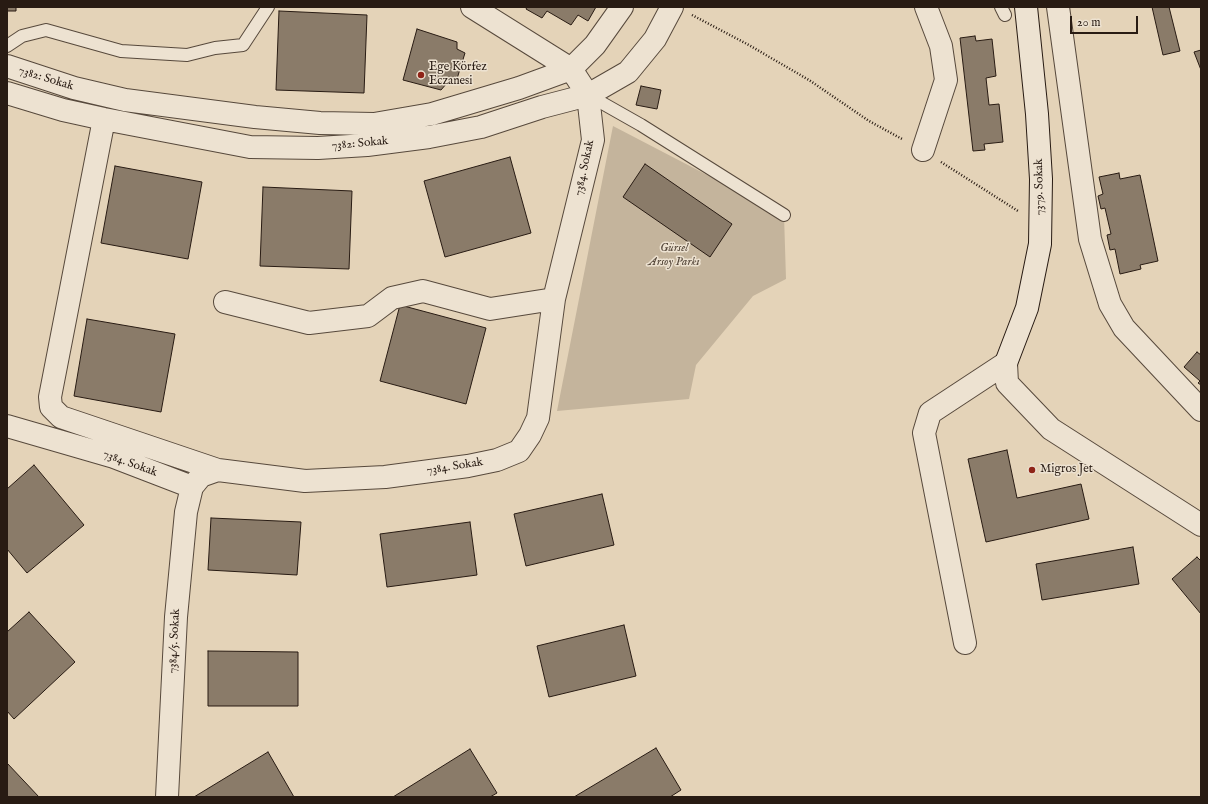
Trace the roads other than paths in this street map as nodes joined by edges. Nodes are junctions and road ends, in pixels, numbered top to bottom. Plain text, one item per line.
1 (268, 7) edge
2 (472, 7) edge
3 (622, 7) edge
4 (926, 7) edge
5 (1026, 7) edge
6 (1058, 7) edge
7 (682, 11) edge
8 (7, 46) edge
9 (7, 66) edge
10 (571, 69) junction
11 (7, 94) edge
12 (588, 95) junction
13 (104, 119) junction
14 (923, 150) road end
15 (784, 215) dead end
16 (554, 299) junction
17 (225, 302) dead end
18 (1006, 363) junction
19 (1201, 410) edge
20 (7, 426) edge
21 (218, 470) junction
22 (192, 487) junction
23 (1201, 525) edge
24 (965, 643) dead end
25 (167, 797) edge

1 - 8 lane
2 - 10 street
3 - 10 street, 7382: Sokak
4 - 14 street
5 - 18 street, 7379. Sokak
6 - 19 street
7 - 12 street, 7382: Sokak
9 - 10 street, 7382: Sokak
10 - 12 street, 7384. Sokak
11 - 13 street, 7382: Sokak
12 - 13 street, 7382: Sokak
12 - 15 lane
12 - 16 street, 7384. Sokak
13 - 21 street
16 - 17 street
16 - 21 street, 7384. Sokak
18 - 23 street
18 - 24 street
20 - 22 street, 7384. Sokak
21 - 22 street, 7384. Sokak
22 - 25 street, 7384/5. Sokak

